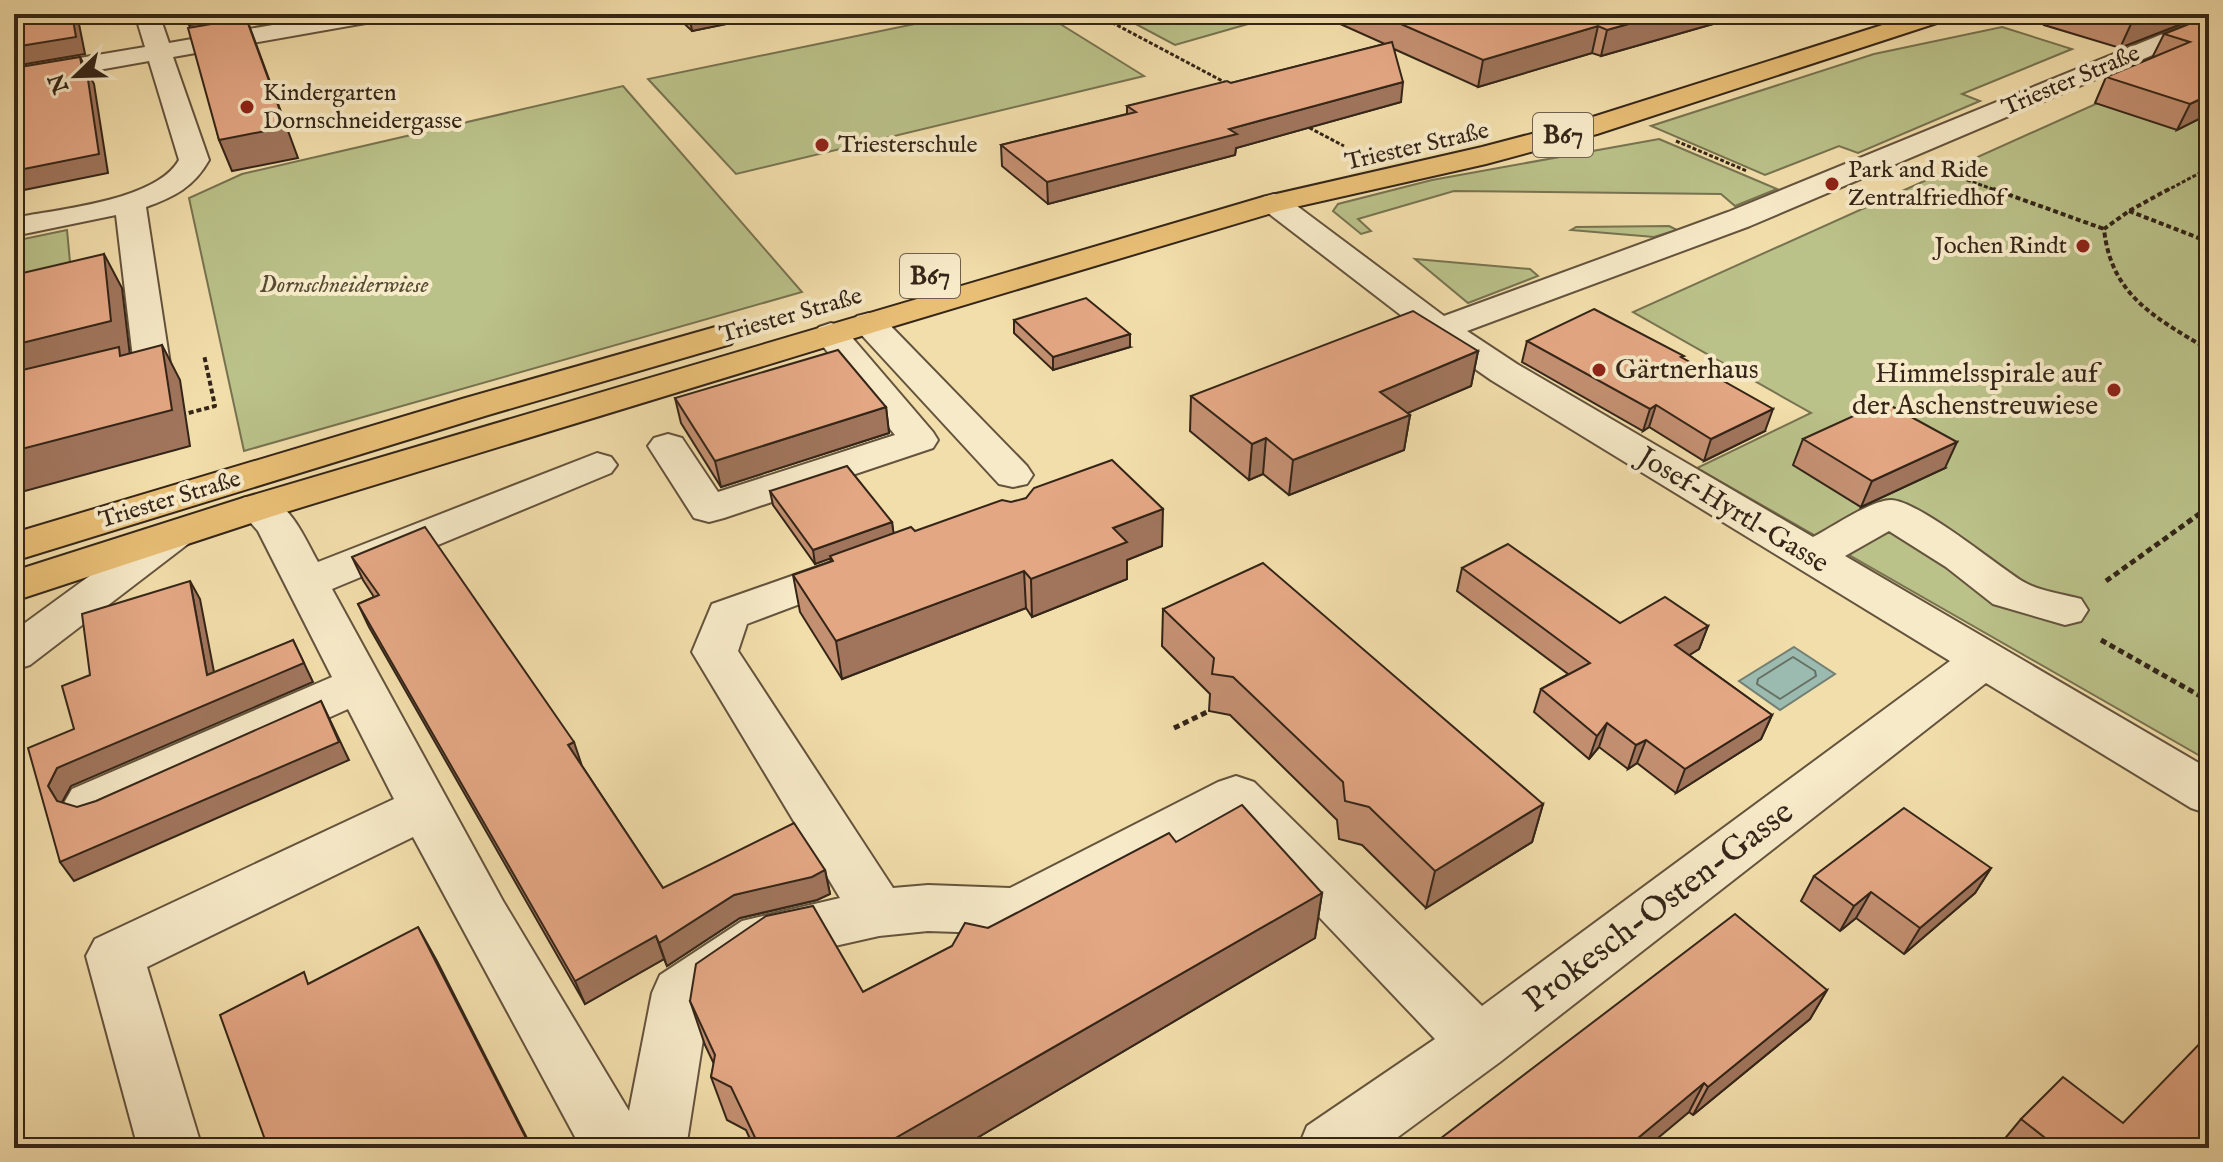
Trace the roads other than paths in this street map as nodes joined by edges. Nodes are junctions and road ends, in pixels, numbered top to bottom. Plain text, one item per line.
1 (147, 14) edge
2 (377, 14) edge
3 (1847, 14) edge
4 (1941, 14) edge
5 (2209, 22) edge
6 (157, 52) junction
7 (14, 77) edge
8 (130, 201) junction
9 (1274, 203) junction
10 (14, 227) edge
11 (869, 323) junction
12 (1440, 329) junction
13 (831, 334) junction
14 (14, 399) edge
15 (668, 446) dead end
16 (597, 465) dead end
17 (1013, 475) dead end
18 (258, 507) junction
19 (173, 535) junction
20 (14, 547) edge
21 (888, 555) edge
22 (1810, 557) junction
23 (307, 583) junction
24 (14, 586) edge
25 (2065, 610) road end
26 (14, 654) edge
27 (1984, 660) junction
28 (359, 685) junction
29 (2209, 794) edge
30 (90, 803) edge
31 (426, 807) junction
32 (879, 913) junction
33 (1479, 1043) junction
34 (170, 1148) edge
35 (616, 1148) edge
36 (654, 1148) edge
37 (1330, 1148) edge

1 - 6 street
2 - 6 street
3 - 20 main road, Triester Straße / B67
4 - 9 main road, Triester Straße / B67
5 - 12 street, Triester Straße
6 - 7 street
6 - 8 street
8 - 10 street
8 - 14 street
9 - 11 main road, Triester Straße / B67
9 - 12 street, Josef-Hyrtl-Gasse
11 - 13 main road, Triester Straße / B67
11 - 17 street
12 - 22 street, Josef-Hyrtl-Gasse
13 - 15 street
13 - 18 main road, Triester Straße / B67
16 - 23 street
18 - 19 main road, Triester Straße / B67
18 - 23 street, Triester Straße
19 - 24 main road, Triester Straße / B67
19 - 26 street
21 - 32 street
22 - 25 street
22 - 27 street, Josef-Hyrtl-Gasse
23 - 28 street, Triester Straße
27 - 29 street, Josef-Hyrtl-Gasse
27 - 33 street, Prokesch-Osten-Gasse
28 - 30 street
28 - 31 street, Triester Straße
31 - 34 street
31 - 35 street, Triester Straße
32 - 33 street
32 - 36 street
33 - 37 street, Prokesch-Osten-Gasse

